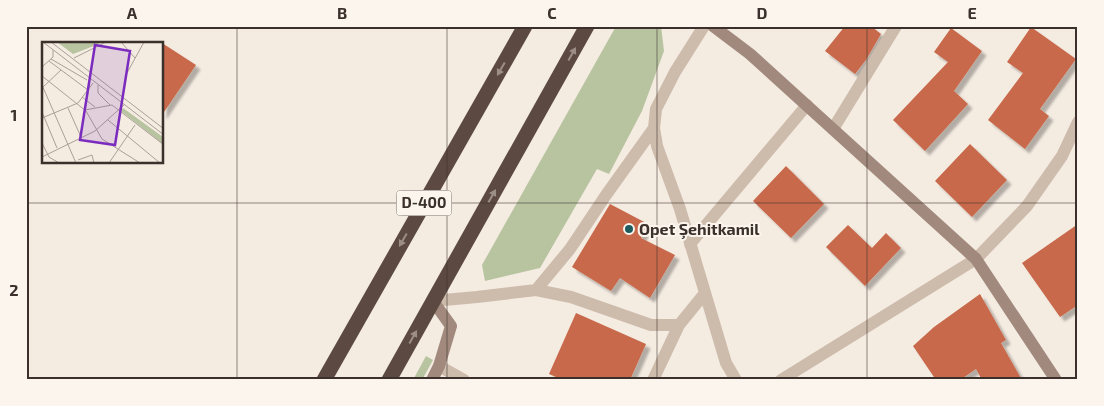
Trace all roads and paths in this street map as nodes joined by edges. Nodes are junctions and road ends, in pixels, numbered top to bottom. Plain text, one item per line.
1 (525, 26) edge
2 (587, 26) edge
3 (704, 26) edge
4 (712, 26) edge
5 (896, 26) edge
6 (807, 105) junction
7 (1078, 122) edge
8 (654, 128) junction
9 (833, 129) junction
10 (690, 244) junction
11 (976, 259) junction
12 (536, 290) junction
13 (705, 293) junction
14 (433, 301) junction
15 (679, 324) junction
16 (439, 366) junction
17 (324, 380) edge
18 (389, 380) edge
19 (432, 380) edge
20 (464, 380) edge
21 (653, 380) edge
22 (736, 380) edge
23 (781, 380) edge
24 (1056, 380) edge

1 -> 17 highway, D-400
14 -> 2 highway
3 - 8 street
4 - 6 main road
5 - 9 street
6 - 9 main road
6 - 10 street
7 - 11 street
8 - 10 street
8 - 12 street
9 - 11 main road
10 - 13 street
11 - 23 street
11 - 24 main road
12 - 14 street
12 - 15 street
13 - 15 street
13 - 22 street
14 - 16 main road
18 -> 14 highway
15 - 21 street
16 - 19 main road
16 - 20 street

